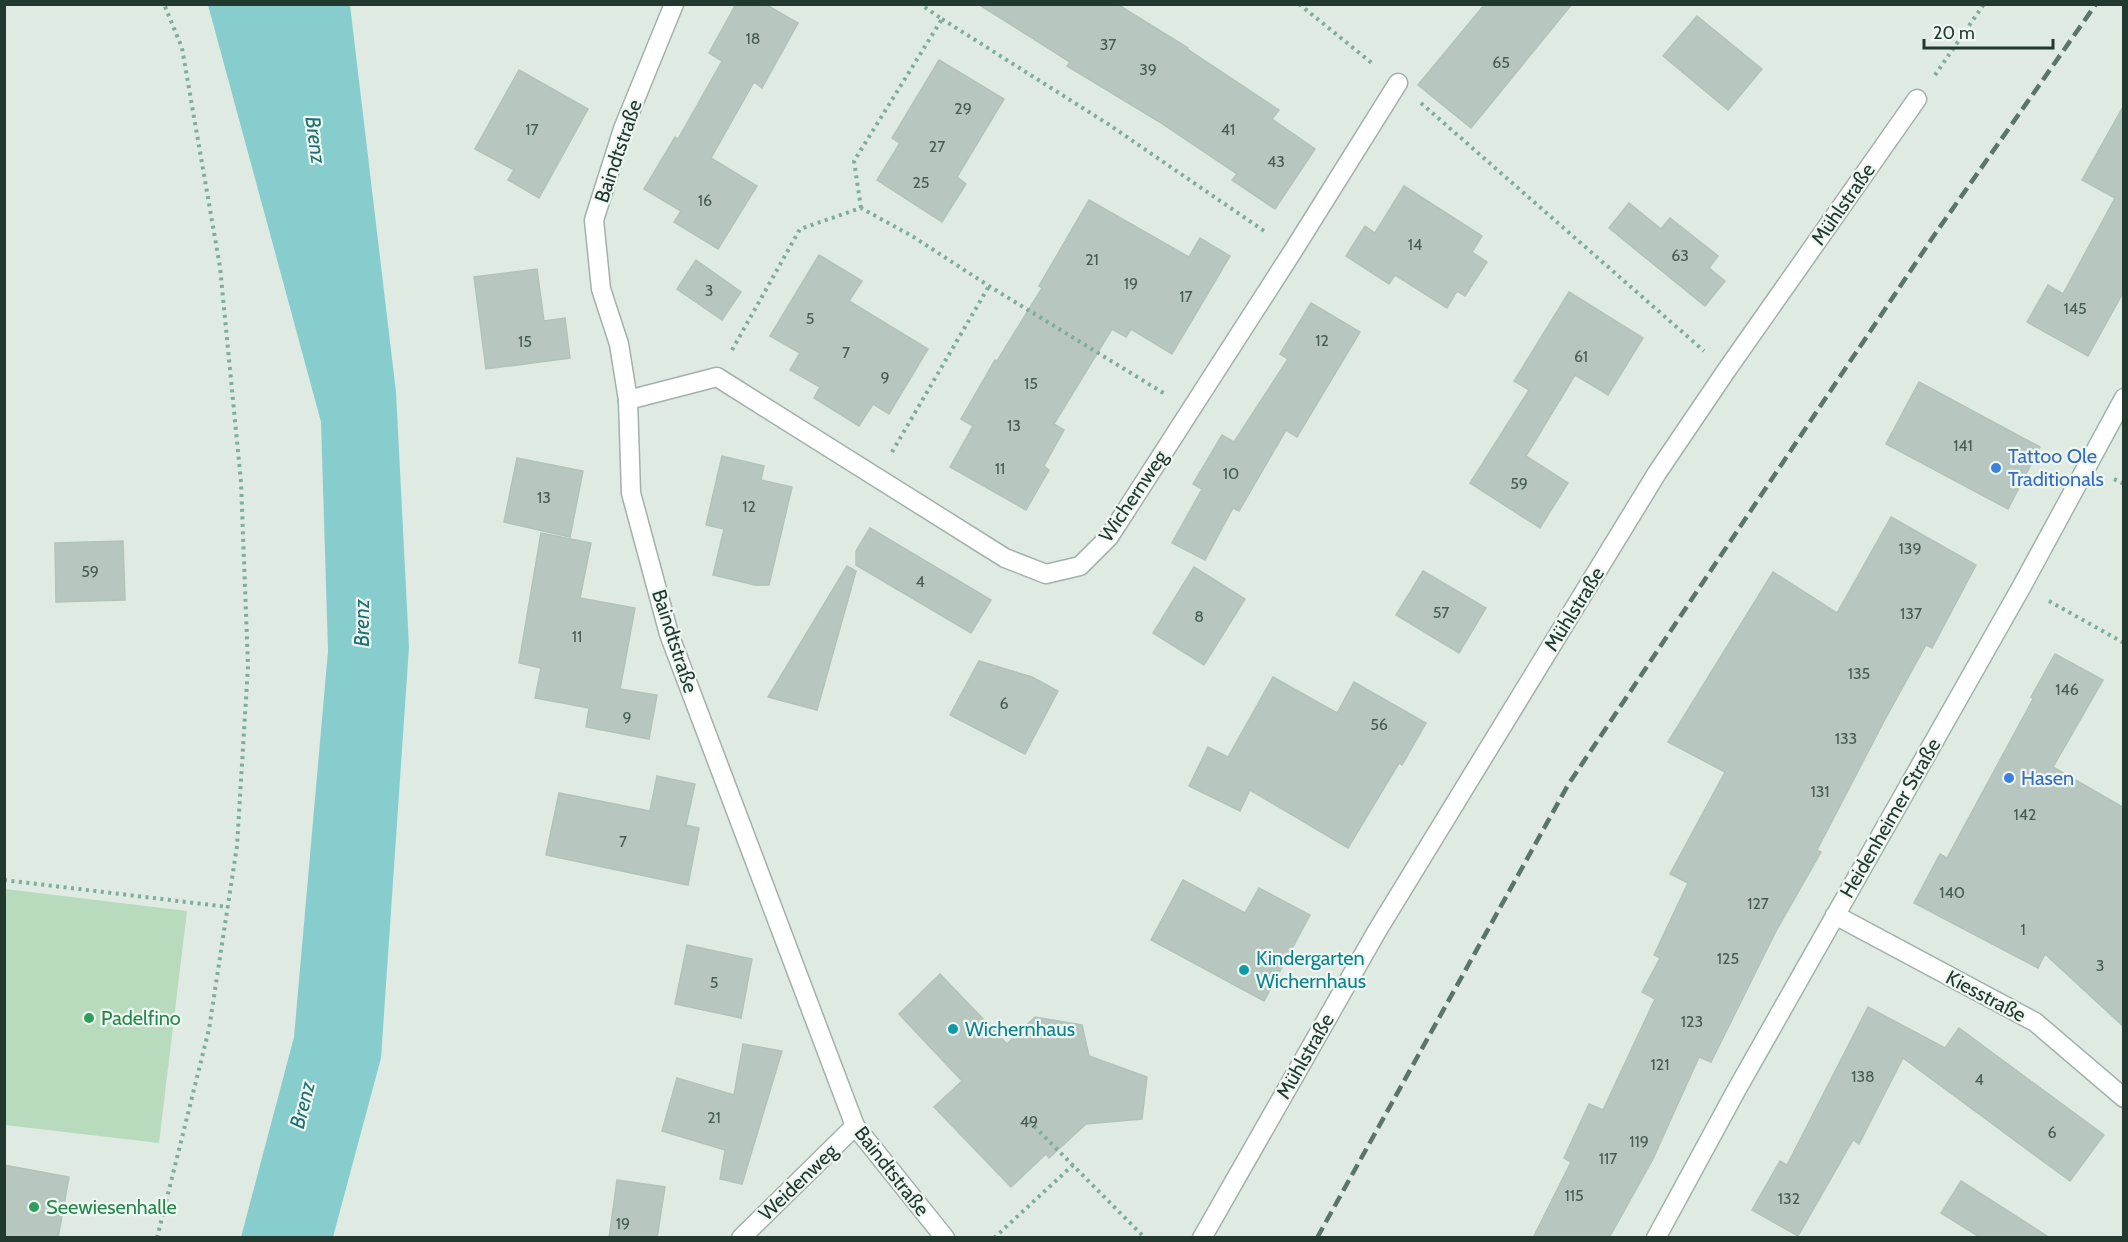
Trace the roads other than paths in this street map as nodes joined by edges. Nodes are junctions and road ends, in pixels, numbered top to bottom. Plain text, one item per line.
1 (674, 4) edge
2 (1398, 83) road end
3 (1917, 99) road end
4 (2124, 398) edge
5 (628, 400) junction
6 (1834, 915) junction
7 (2124, 1098) edge
8 (855, 1126) junction
9 (741, 1238) edge
10 (945, 1238) edge
11 (1202, 1238) edge
12 (1656, 1238) edge

1 - 5 street, Baindtstraße
2 - 5 street, Wichernweg
3 - 11 street, Mühlstraße
4 - 6 street, Heidenheimer Straße
5 - 8 street, Baindtstraße
6 - 7 street, Kiesstraße
6 - 12 street, Heidenheimer Straße
8 - 9 street, Weidenweg
8 - 10 street, Baindtstraße

